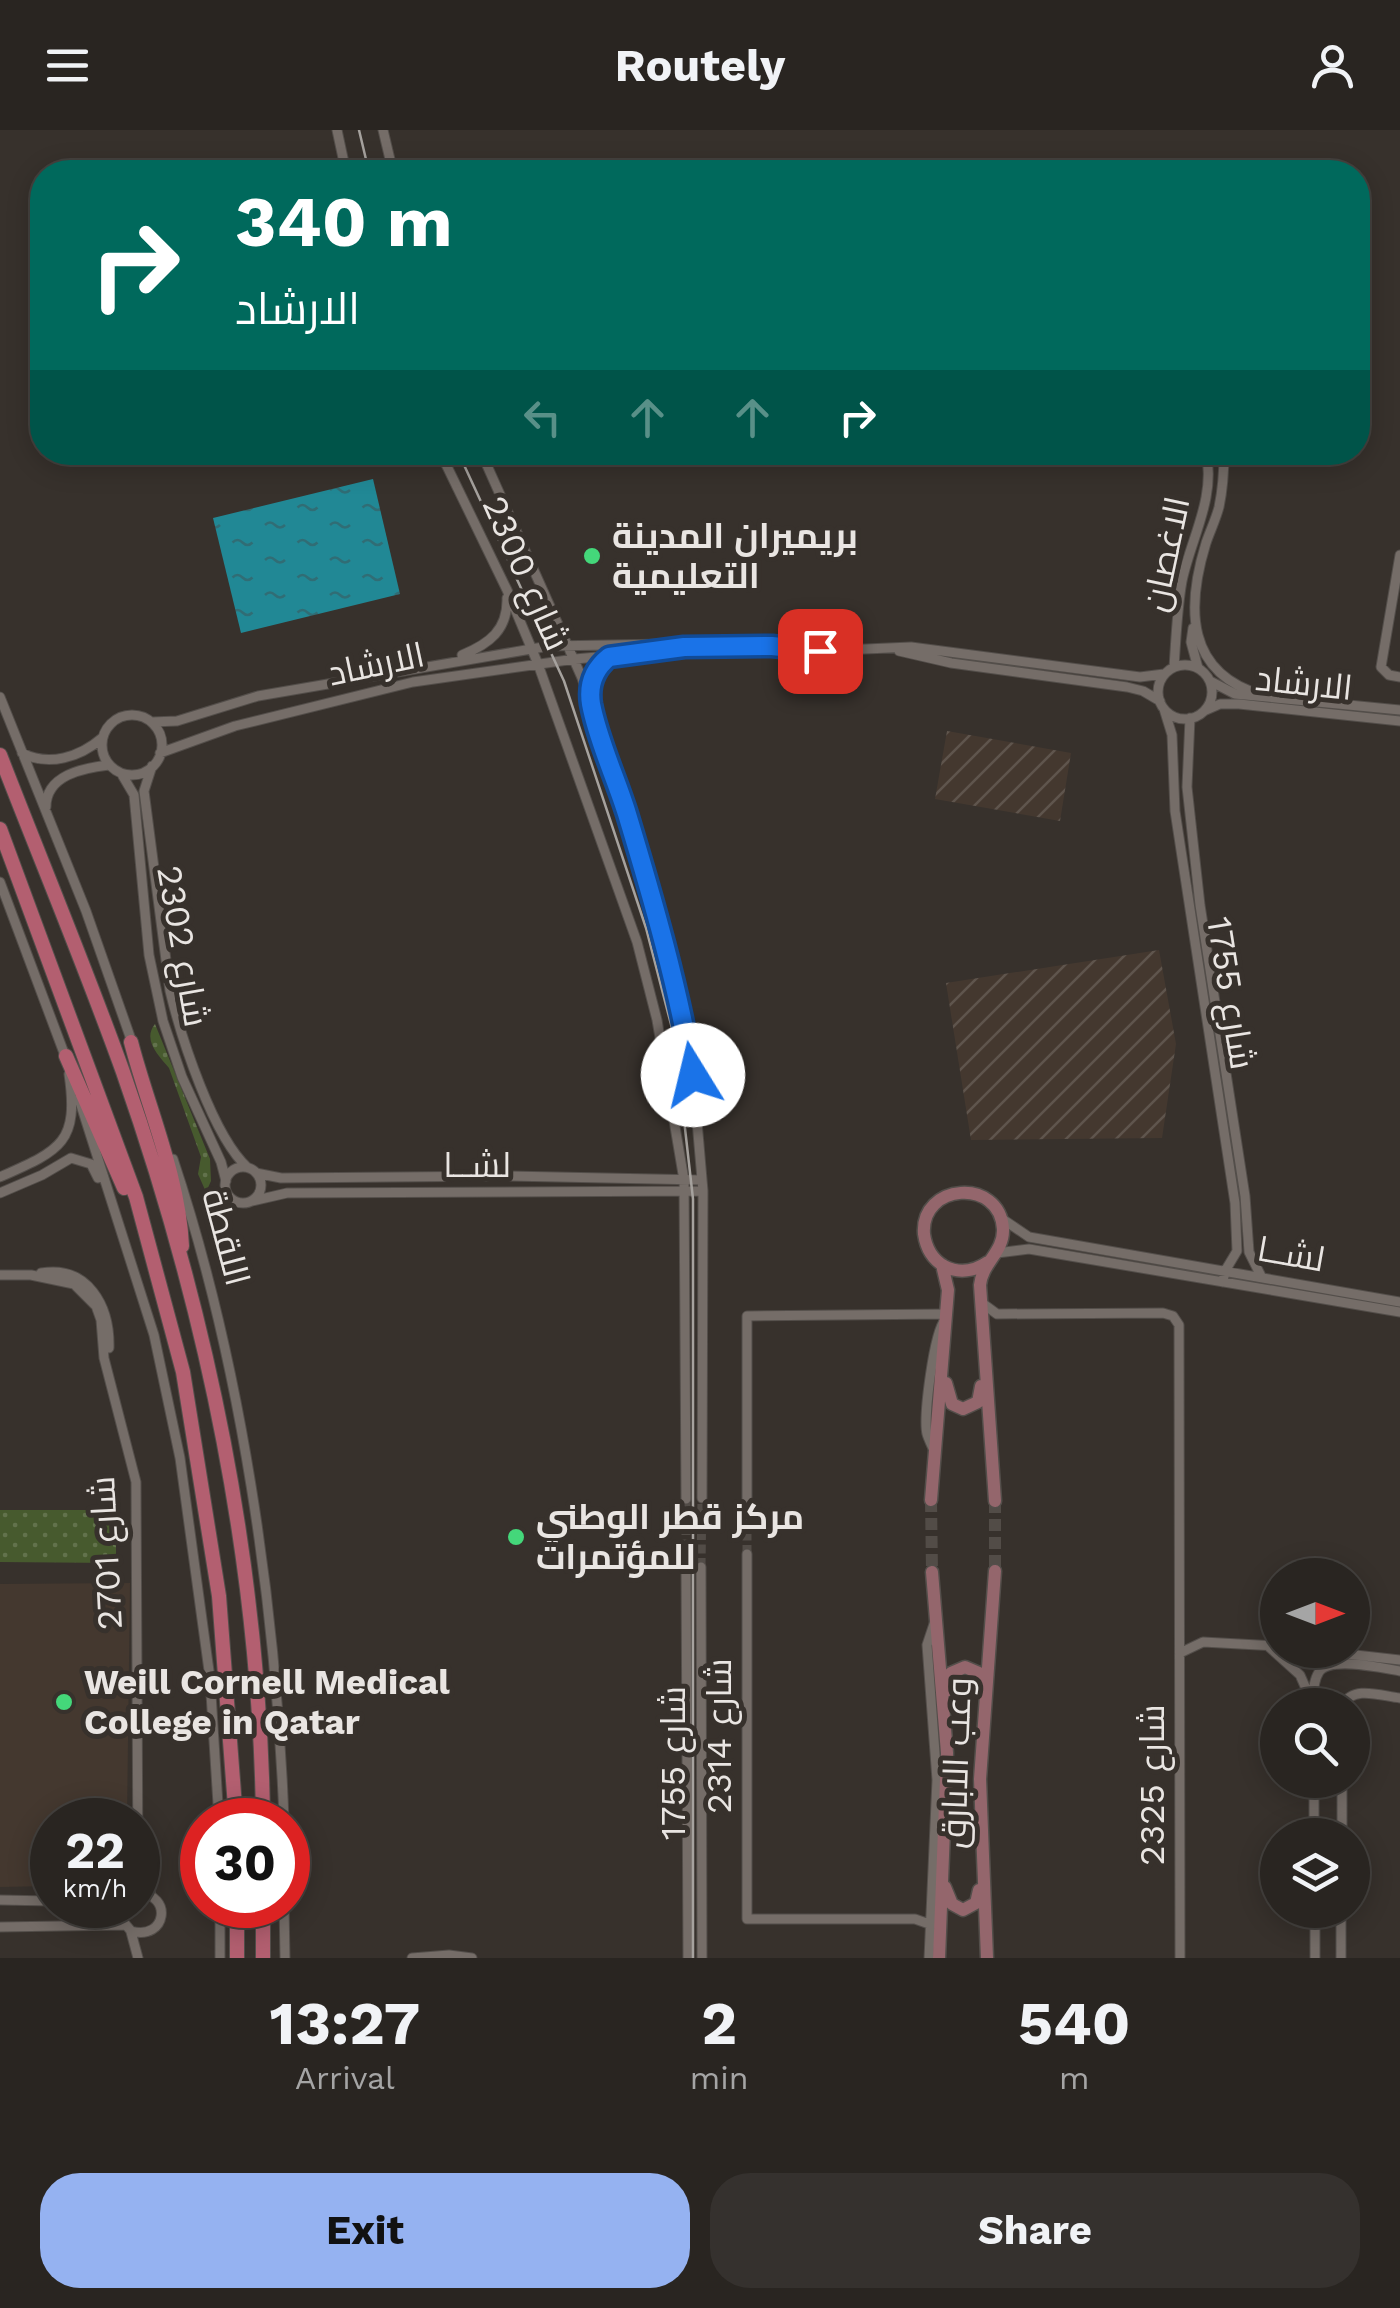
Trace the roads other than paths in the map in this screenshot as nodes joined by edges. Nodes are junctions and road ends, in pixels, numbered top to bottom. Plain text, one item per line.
1 (337, 130) edge
2 (382, 130) edge
3 (343, 160) edge
4 (390, 160) edge
5 (446, 465) edge
6 (486, 465) edge
7 (1207, 465) edge
8 (1223, 465) edge
9 (1400, 556) edge
10 (1398, 583) edge
11 (507, 590) junction
12 (1195, 615) junction
13 (569, 646) junction
14 (531, 647) junction
15 (684, 647) junction
16 (887, 648) junction
17 (609, 657) junction
18 (575, 659) junction
19 (448, 661) junction
20 (538, 664) junction
21 (1174, 667) junction
22 (1198, 668) junction
23 (1164, 674) junction
24 (1400, 677) edge
25 (1210, 681) junction
26 (1262, 695) junction
27 (0, 697) edge
28 (591, 703) junction
29 (1162, 705) junction
30 (1400, 710) edge
31 (1204, 711) junction
32 (1190, 718) junction
33 (152, 722) junction
34 (1400, 722) edge
35 (102, 738) junction
36 (22, 752) junction
37 (160, 753) junction
38 (0, 755) edge
39 (109, 765) junction
40 (152, 766) junction
41 (121, 773) junction
42 (46, 814) junction
43 (0, 829) edge
44 (0, 882) edge
45 (131, 1042) junction
46 (66, 1056) junction
47 (693, 1075) junction
48 (669, 1085) junction
49 (252, 1170) junction
50 (0, 1177) edge
51 (226, 1180) junction
52 (684, 1180) junction
53 (703, 1185) junction
54 (0, 1193) edge
55 (683, 1193) junction
56 (252, 1201) junction
57 (1001, 1218) junction
58 (145, 1228) junction
59 (120, 1231) junction
60 (992, 1258) junction
61 (942, 1265) junction
62 (183, 1266) junction
63 (0, 1274) edge
64 (1224, 1276) junction
65 (1260, 1276) junction
66 (980, 1301) junction
67 (1400, 1302) edge
68 (1400, 1312) edge
69 (998, 1314) junction
70 (944, 1320) junction
71 (984, 1328) junction
72 (984, 1354) junction
73 (943, 1356) junction
74 (934, 1451) junction
75 (686, 1498) tunnel mouth
76 (702, 1498) tunnel mouth
77 (931, 1500) tunnel mouth
78 (995, 1501) tunnel mouth
79 (747, 1522) tunnel mouth
80 (747, 1554) tunnel mouth
81 (702, 1567) tunnel mouth
82 (686, 1568) tunnel mouth
83 (996, 1570) tunnel mouth
84 (932, 1572) tunnel mouth
85 (934, 1624) junction
86 (1260, 1645) edge
87 (1180, 1653) junction
88 (1370, 1657) edge
89 (1400, 1660) edge
90 (1400, 1670) edge
91 (1315, 1688) edge
92 (1370, 1695) edge
93 (1400, 1698) edge
94 (985, 1704) junction
95 (946, 1737) junction
96 (139, 1798) edge
97 (218, 1798) edge
98 (235, 1798) edge
99 (261, 1798) edge
100 (282, 1798) edge
101 (945, 1822) junction
102 (935, 1842) junction
103 (983, 1878) junction
104 (943, 1880) junction
105 (0, 1900) edge
106 (30, 1901) edge
107 (932, 1907) junction
108 (915, 1919) junction
109 (932, 1925) junction
110 (0, 1927) edge
111 (30, 1927) edge
112 (128, 1928) joint
113 (154, 1928) edge
114 (220, 1928) edge
115 (237, 1928) edge
116 (263, 1928) edge
117 (284, 1928) edge
118 (1314, 1928) edge
119 (1342, 1928) edge
120 (150, 1932) junction
121 (138, 1957) edge
122 (220, 1958) edge
123 (236, 1958) edge
124 (263, 1958) edge
125 (284, 1958) edge
126 (412, 1958) edge
127 (472, 1958) edge
128 (688, 1958) edge
129 (702, 1958) edge
130 (930, 1958) edge
131 (939, 1958) edge
132 (986, 1958) edge
133 (1180, 1958) edge
134 (1315, 1958) edge
135 (1341, 1958) edge

1 - 3 street
2 - 4 street
5 - 11 street, شارع 2300
6 - 13 street, شارع 2300
7 - 21 street, الاغصان
8 - 12 street, الاغصان
9 - 10 street
10 - 24 street
11 - 14 street, شارع 2300
11 - 19 street, الارشاد
12 - 22 street, الاغصان
12 - 26 street, الاغصان
13 - 14 street, الارشاد
13 - 15 street, الارشاد
13 - 18 street, شارع 2300
14 - 19 street, الارشاد
14 - 20 street, شارع 2300
15 - 16 street, الارشاد
15 - 17 street, الارشاد
16 - 23 street, الارشاد
16 - 29 street, الارشاد
17 - 18 street, الارشاد
17 - 28 street
18 - 20 street, الارشاد
18 - 28 street, شارع 2300
19 - 33 street, الارشاد
20 - 37 street, الارشاد
20 - 48 street, شارع 2300
21 - 22 street
21 - 23 street
22 - 25 street
23 - 29 street
25 - 26 street, الارشاد
25 - 31 street
26 - 30 street, الارشاد
27 - 36 street, اللقطة
28 - 47 street, شارع 2300
29 - 32 street
29 - 64 street, شارع 1755
31 - 32 street
31 - 34 street, الارشاد
32 - 65 street, شارع 1755
33 - 35 street
33 - 37 street
35 - 36 street
35 - 39 street
36 - 42 street, اللقطة
37 - 40 street
38 - 62 main road, اللقطة
39 - 41 street
39 - 42 street
40 - 41 street
40 - 49 street, شارع 2302
41 - 51 street, شارع 2302
42 - 45 street, اللقطة
43 - 58 main road
44 - 46 street
45 - 62 main road
45 - 100 street, اللقطة
46 - 50 street
46 - 58 main road
46 - 59 street
47 - 48 street
47 - 53 street, شارع 2300
48 - 52 street, شارع 2300
49 - 51 street
49 - 52 street, لشــا
49 - 56 street
51 - 56 street
52 - 53 street, لشــا
52 - 55 street
53 - 55 street, لشــا
53 - 76 street
54 - 59 street
55 - 56 street, لشــا
55 - 75 street
57 - 60 street
57 - 61 street
57 - 64 street, لشــا
58 - 98 main road
59 - 97 street
60 - 61 street
60 - 64 street, لشــا
60 - 66 street
61 - 70 street
62 - 99 main road, اللقطة
63 - 96 street, شارع 2701
64 - 65 street, لشــا
64 - 68 street, لشــا
65 - 67 street, لشــا
66 - 69 street
66 - 71 street
69 - 71 street
69 - 87 street
70 - 73 street
70 - 74 street
70 - 79 street
71 - 72 street
72 - 73 street
72 - 78 street
73 - 74 street
74 - 77 street
80 - 108 street, شارع 2314
81 - 129 street, شارع 1755
82 - 128 street, شارع 1755
83 - 94 street, وعب الابارق
84 - 85 street, وعب الابارق
85 - 95 street, وعب الابارق
85 - 102 street
86 - 87 street
87 - 133 street, شارع 2325
88 - 89 street
90 - 91 street
92 - 93 street
94 - 95 street
94 - 103 street, وعب الابارق
95 - 101 street, وعب الابارق
101 - 102 street
101 - 104 street, وعب الابارق
102 - 107 street
103 - 104 street
103 - 132 street, وعب الابارق
104 - 131 street, وعب الابارق
105 - 106 street
107 - 108 street
107 - 109 street
108 - 109 street
109 - 130 street
110 - 111 street
112 - 120 street
112 - 121 street
113 - 120 street, شارع 2701
114 - 122 street
115 - 123 main road
116 - 124 main road
117 - 125 street
118 - 134 street
119 - 135 street
120 - 121 street
126 - 127 street

